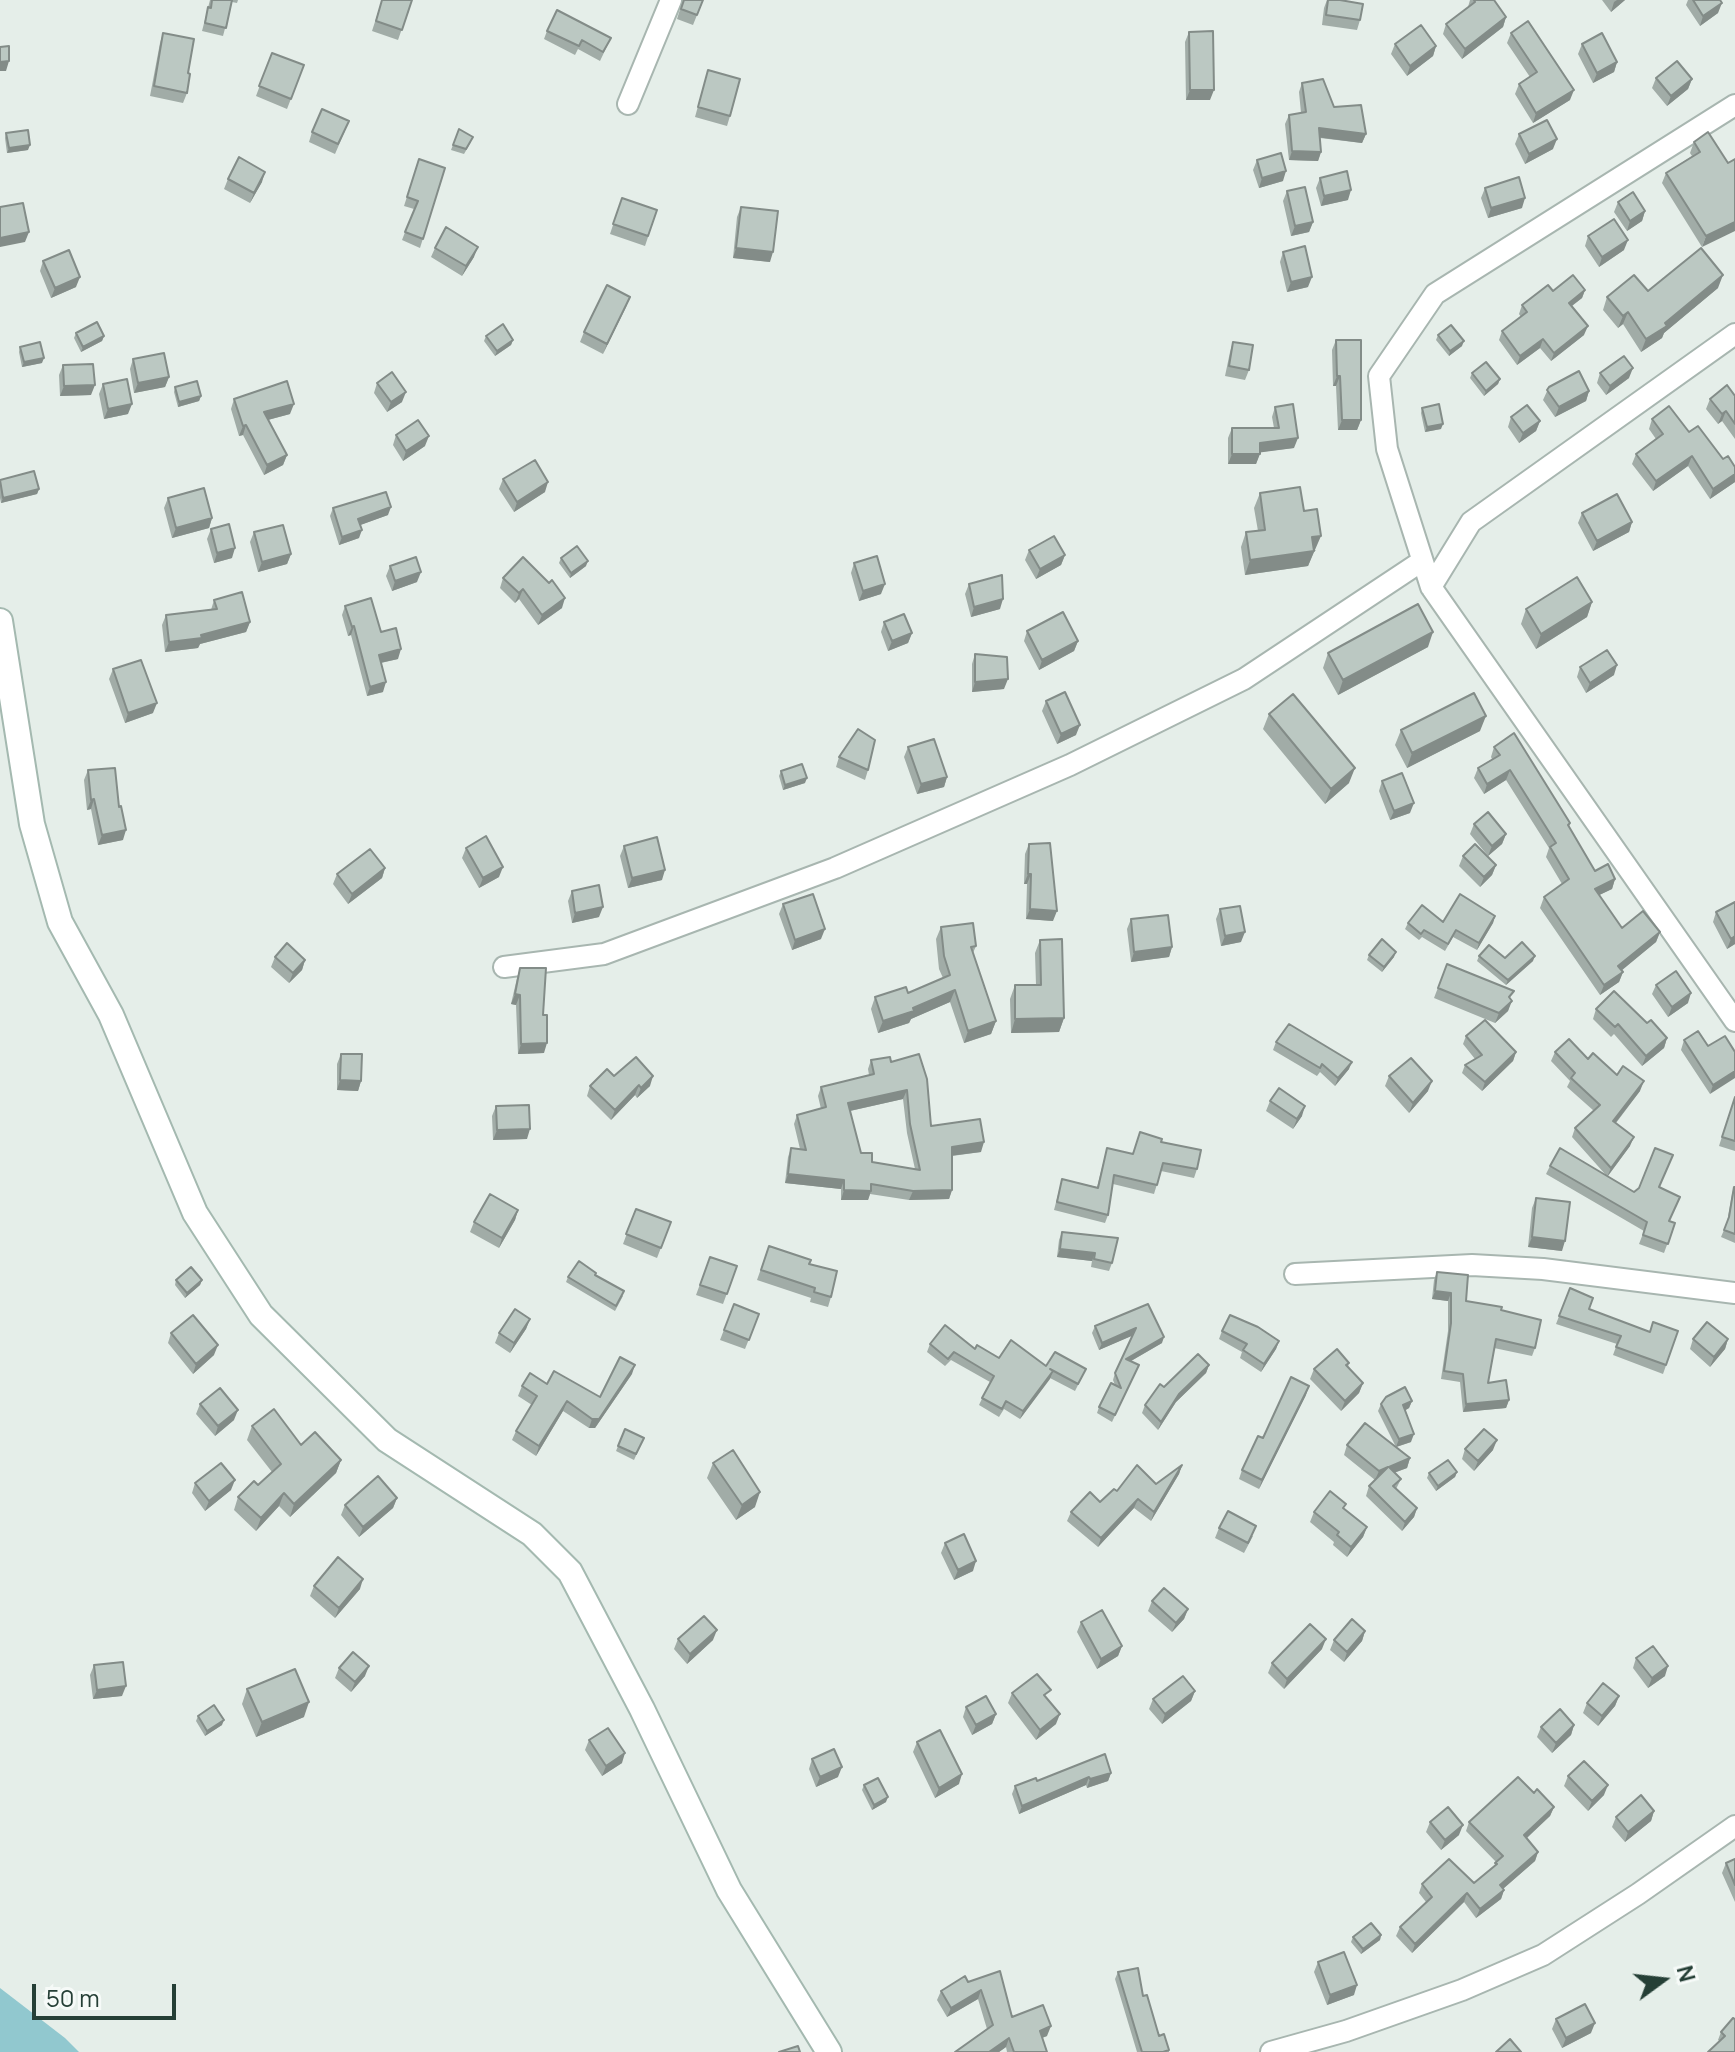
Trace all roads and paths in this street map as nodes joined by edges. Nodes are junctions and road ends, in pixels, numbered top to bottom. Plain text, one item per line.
1 (671, 0) edge
2 (628, 104) dead end
3 (1735, 105) edge
4 (1735, 334) edge
5 (1422, 561) junction
6 (1431, 587) junction
7 (0, 621) edge
8 (504, 967) dead end
9 (1735, 1021) edge
10 (1295, 1274) dead end
11 (1735, 1293) edge
12 (1735, 1826) edge
13 (829, 2052) edge
14 (1271, 2052) edge

1 - 2 street
3 - 5 street
4 - 6 street
5 - 6 street
5 - 8 street
6 - 9 street
7 - 13 street
10 - 11 street
12 - 14 street

